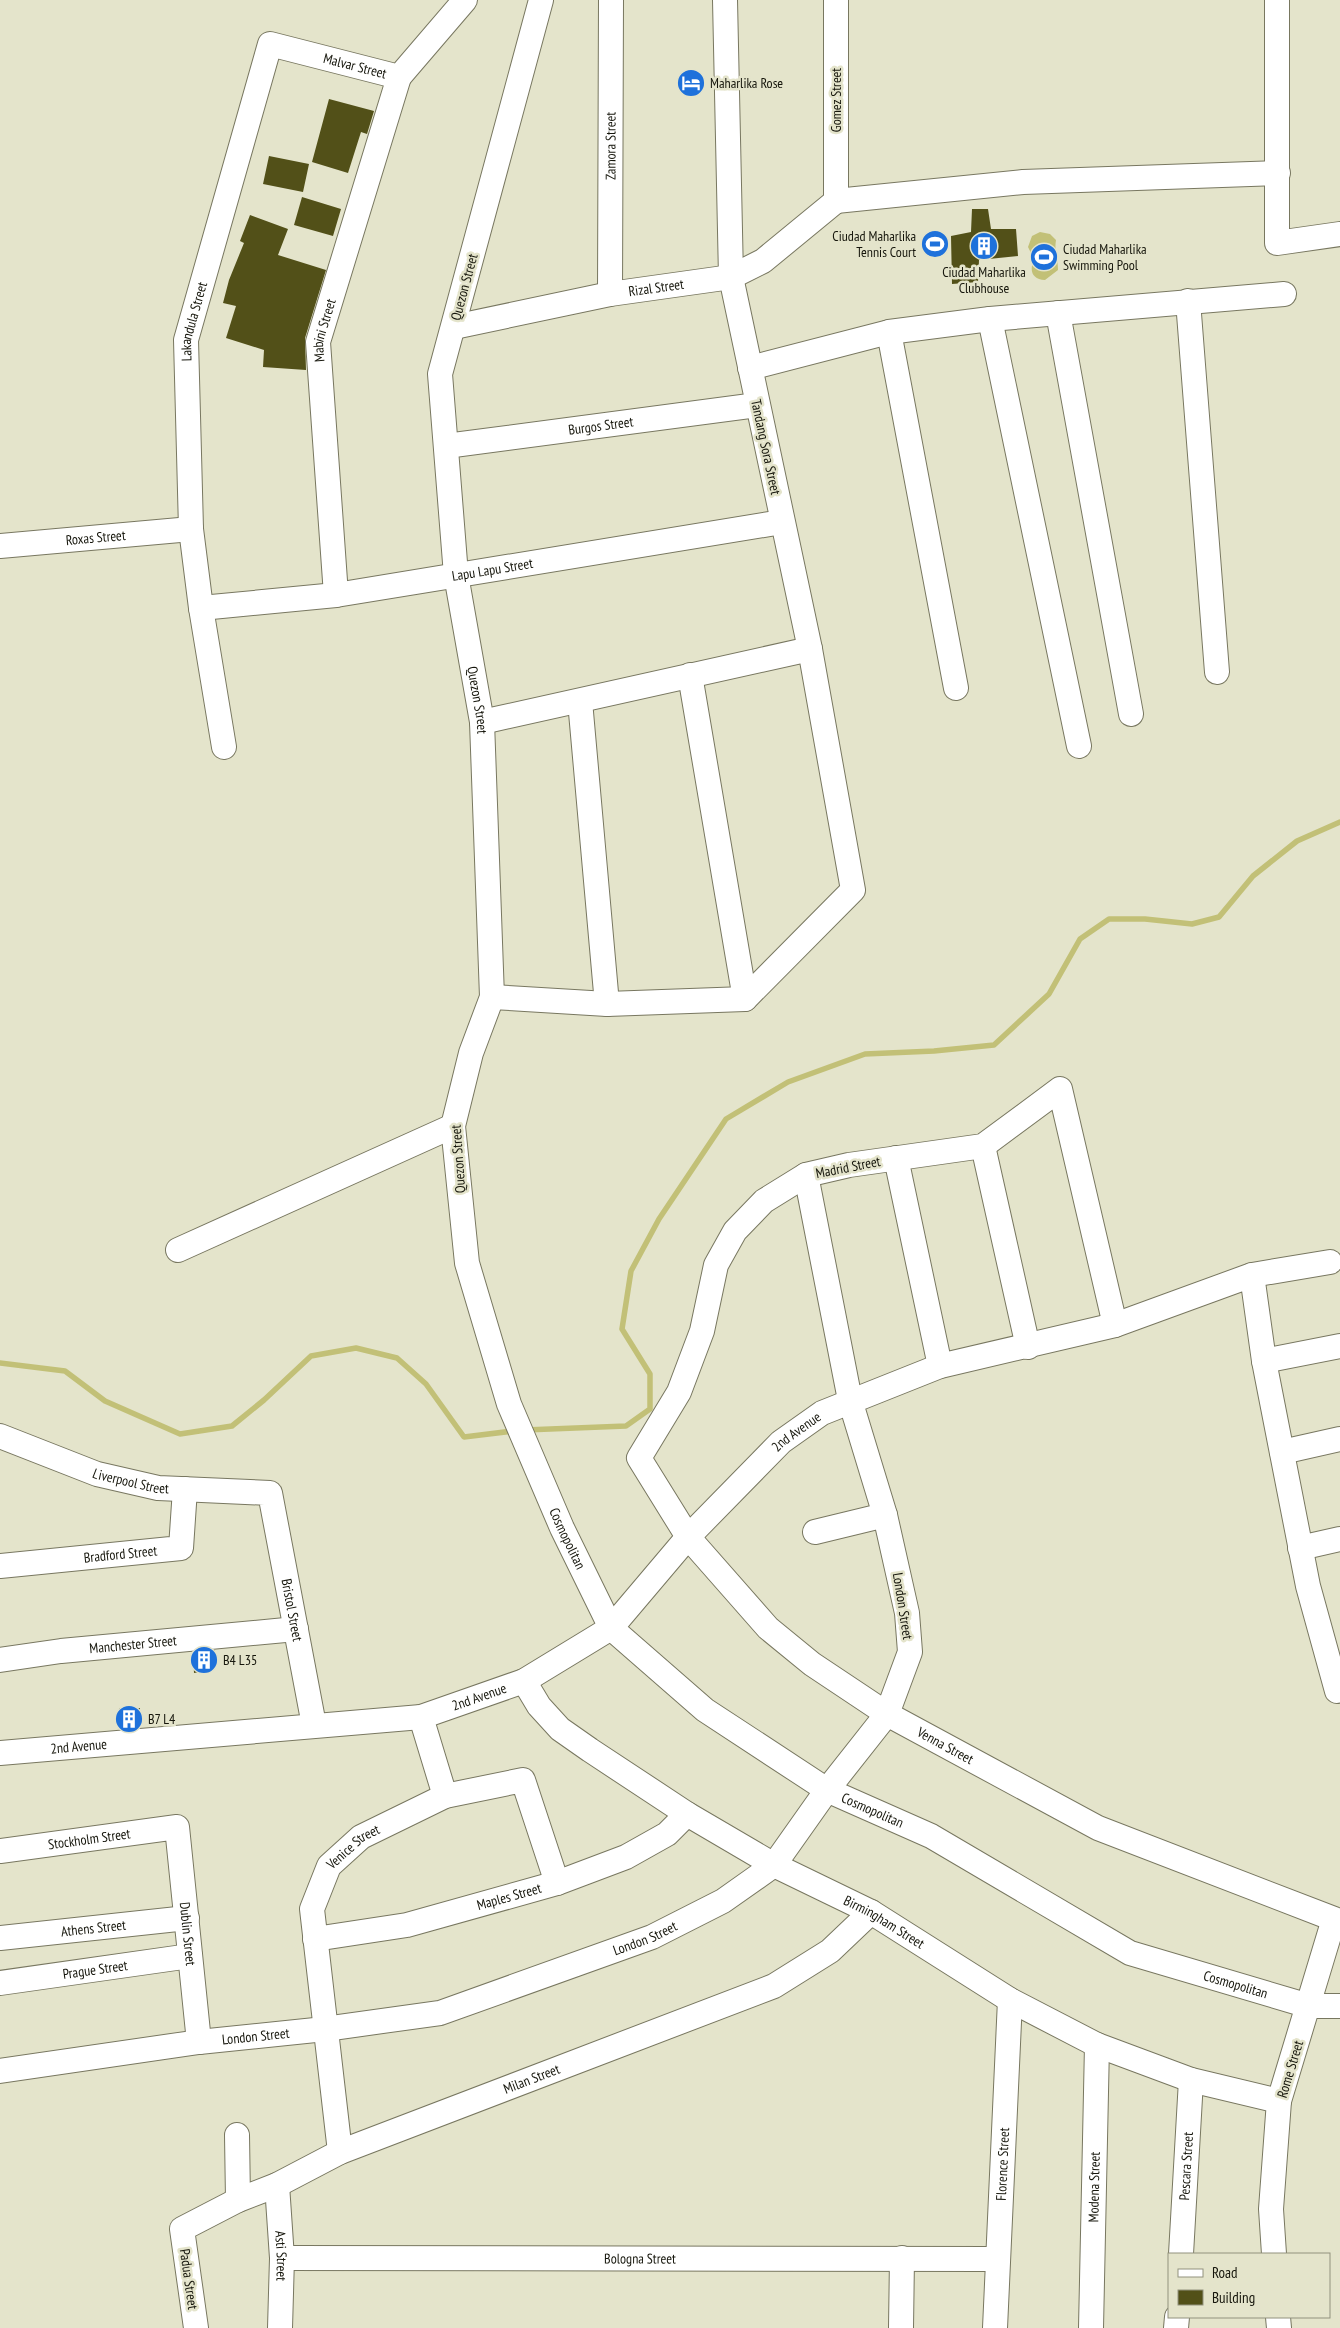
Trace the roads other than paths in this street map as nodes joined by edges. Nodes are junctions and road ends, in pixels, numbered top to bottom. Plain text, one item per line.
1 (466, 0) edge
2 (541, 0) edge
3 (611, 0) edge
4 (725, 0) edge
5 (836, 0) edge
6 (1277, 0) edge
7 (270, 44) joint
8 (399, 77) junction
9 (1278, 173) junction
10 (836, 201) junction
11 (1340, 234) edge
12 (731, 277) junction
13 (610, 294) junction
14 (1284, 294) dead end
15 (1188, 301) junction
16 (1058, 313) junction
17 (990, 319) junction
18 (454, 327) junction
19 (889, 332) junction
20 (750, 368) junction
21 (757, 405) junction
22 (446, 446) junction
23 (782, 522) junction
24 (191, 529) junction
25 (0, 546) edge
26 (456, 574) junction
27 (336, 595) junction
28 (201, 608) junction
29 (810, 649) junction
30 (1217, 672) dead end
31 (690, 675) junction
32 (956, 688) dead end
33 (580, 701) junction
34 (1131, 714) dead end
35 (482, 722) junction
36 (1079, 746) dead end
37 (224, 747) dead end
38 (492, 997) junction
39 (745, 999) junction
40 (607, 1004) junction
41 (454, 1126) junction
42 (983, 1146) junction
43 (896, 1158) junction
44 (806, 1175) junction
45 (178, 1250) dead end
46 (1330, 1262) dead end
47 (1252, 1275) junction
48 (1115, 1326) junction
49 (1340, 1346) edge
50 (1028, 1347) junction
51 (1264, 1361) junction
52 (940, 1366) junction
53 (850, 1400) junction
54 (0, 1436) edge
55 (1340, 1439) edge
56 (1282, 1452) junction
57 (530, 1453) joint
58 (639, 1458) joint
59 (185, 1489) junction
60 (270, 1493) joint
61 (885, 1515) junction
62 (815, 1532) dead end
63 (688, 1537) junction
64 (1340, 1539) edge
65 (1300, 1548) junction
66 (0, 1566) edge
67 (610, 1628) junction
68 (296, 1629) junction
69 (0, 1660) edge
70 (524, 1681) junction
71 (1336, 1691) dead end
72 (886, 1714) junction
73 (420, 1717) junction
74 (314, 1725) junction
75 (0, 1753) edge
76 (827, 1790) junction
77 (445, 1796) junction
78 (688, 1814) junction
79 (177, 1827) joint
80 (0, 1851) edge
81 (774, 1865) junction
82 (557, 1883) junction
83 (871, 1912) junction
84 (186, 1918) junction
85 (1334, 1919) joint
86 (0, 1938) edge
87 (315, 1938) junction
88 (190, 1956) junction
89 (0, 1983) edge
90 (1010, 2000) junction
91 (1309, 2006) junction
92 (1340, 2006) edge
93 (325, 2029) junction
94 (199, 2042) junction
95 (1097, 2045) junction
96 (0, 2071) edge
97 (1191, 2080) junction
98 (1279, 2101) junction
99 (238, 2135) dead end
100 (340, 2152) junction
101 (277, 2185) junction
102 (238, 2200) junction
103 (182, 2229) joint
104 (1181, 2253) edge
105 (1274, 2253) edge
106 (282, 2258) junction
107 (902, 2258) junction
108 (997, 2258) junction
109 (196, 2328) edge
110 (280, 2328) edge
111 (901, 2328) edge
112 (994, 2328) edge
113 (1092, 2328) edge

1 - 8 street, Malvar Street
2 - 18 street, Quezon Street
3 - 13 street, Zamora Street
4 - 12 street, Tandang Sora Street
5 - 10 street, Gomez Street
6 - 9 street
7 - 8 street, Malvar Street
7 - 24 street, Lakandula Street
8 - 27 street, Mabini Street
9 - 10 street
9 - 11 street
10 - 12 street, Rizal Street
12 - 13 street, Rizal Street
12 - 20 street, Tandang Sora Street
13 - 18 street, Rizal Street
14 - 15 street
15 - 16 street
15 - 30 street
16 - 17 street
16 - 34 street
17 - 19 street
17 - 36 street
18 - 22 street, Quezon Street
19 - 20 street
19 - 32 street
20 - 21 street, Tandang Sora Street
21 - 22 street, Burgos Street
21 - 23 street, Tandang Sora Street
22 - 26 street, Quezon Street
23 - 26 street, Lapu Lapu Street
23 - 29 street, Tandang Sora Street
24 - 25 street, Roxas Street
24 - 28 street, Lakandula Street
26 - 27 street, Lapu Lapu Street
26 - 35 street, Quezon Street
27 - 28 street, Lapu Lapu Street
28 - 37 street, Lakandula Street
29 - 31 street
29 - 39 street, Tandang Sora Street
31 - 33 street
31 - 39 street
33 - 35 street
33 - 40 street
35 - 38 street, Quezon Street
38 - 40 street
38 - 41 street, Quezon Street
39 - 40 street
41 - 45 street
41 - 57 street, Quezon Street
42 - 43 street, Madrid Street
42 - 48 street, Madrid Street
42 - 50 street
43 - 44 street, Madrid Street
43 - 52 street
44 - 53 street, London Street
44 - 58 street, Madrid Street
46 - 47 street, 2nd Avenue
47 - 48 street, 2nd Avenue
47 - 51 street
48 - 50 street, 2nd Avenue
49 - 51 street
50 - 52 street, 2nd Avenue
51 - 56 street
52 - 53 street, 2nd Avenue
53 - 61 street, London Street
53 - 63 street, 2nd Avenue
54 - 59 street, Liverpool Street
55 - 56 street
56 - 65 street
57 - 67 street, Cosmopolitan
58 - 63 street, Venna Street
59 - 60 street, Liverpool Street
59 - 66 street, Bradford Street
60 - 68 street, Bristol Street
61 - 62 street
61 - 72 street, London Street
63 - 67 street, 2nd Avenue
63 - 72 street, Venna Street
64 - 65 street
65 - 71 street
67 - 70 street, 2nd Avenue
67 - 76 street, Cosmopolitan
68 - 69 street, Manchester Street
68 - 74 street, Bristol Street
70 - 73 street, 2nd Avenue
70 - 78 street, Birmingham Street
72 - 76 street, London Street
72 - 85 street, Venna Street
73 - 74 street, 2nd Avenue
73 - 77 street
74 - 75 street, 2nd Avenue
76 - 81 street, London Street
76 - 91 street, Cosmopolitan
77 - 82 street, Venice Street
77 - 87 street, Venice Street
78 - 81 street, Birmingham Street
78 - 82 street, Maples Street
79 - 80 street, Stockholm Street
79 - 84 street, Dublin Street
81 - 83 street, Birmingham Street
81 - 93 street, London Street
82 - 87 street, Maples Street
83 - 90 street, Birmingham Street
83 - 100 street, Milan Street
84 - 86 street, Athens Street
84 - 88 street, Dublin Street
85 - 91 street, Rome Street
87 - 93 street, Venice Street
88 - 89 street, Prague Street
88 - 94 street, Dublin Street
90 - 95 street, Birmingham Street
90 - 108 street, Florence Street
91 - 92 street, Cosmopolitan
91 - 98 street, Rome Street
93 - 94 street, London Street
93 - 100 street, Venice Street
94 - 96 street, London Street
95 - 97 street, Birmingham Street
95 - 113 street, Modena Street
97 - 98 street, Birmingham Street
97 - 104 street, Pescara Street
98 - 105 street, Rome Street
99 - 102 street
100 - 101 street, Milan Street
101 - 102 street, Milan Street
101 - 106 street, Asti Street
102 - 103 street, Milan Street
103 - 109 street, Padua Street
106 - 107 street, Bologna Street
106 - 110 street, Asti Street
107 - 108 street, Bologna Street
107 - 111 street
108 - 112 street, Florence Street

